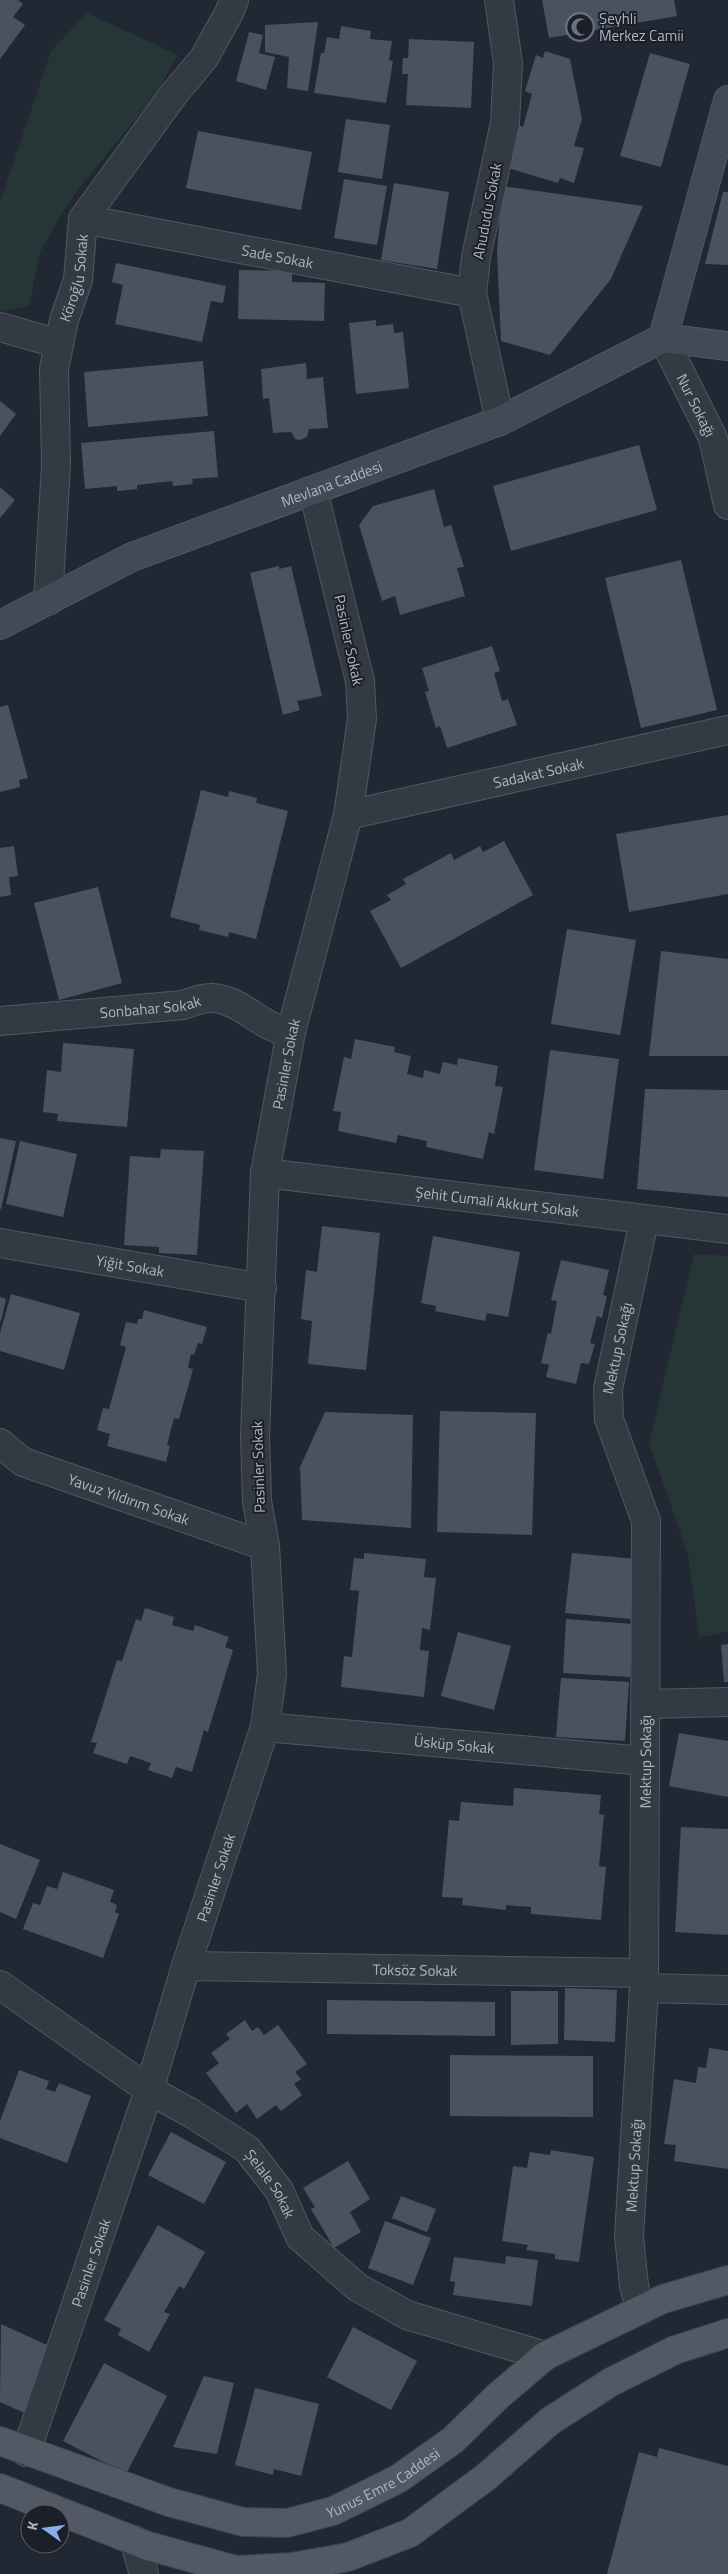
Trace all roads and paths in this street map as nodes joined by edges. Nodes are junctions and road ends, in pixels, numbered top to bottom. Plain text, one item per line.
1 (234, 0) edge
2 (499, 0) edge
3 (728, 100) edge
4 (83, 219) junction
5 (472, 293) junction
6 (0, 327) edge
7 (663, 338) junction
8 (59, 344) junction
9 (728, 346) edge
10 (500, 421) junction
11 (313, 490) junction
12 (728, 504) edge
13 (48, 600) junction
14 (0, 625) edge
15 (728, 730) edge
16 (348, 815) junction
17 (0, 1021) edge
18 (291, 1032) junction
19 (265, 1173) junction
20 (644, 1221) junction
21 (728, 1229) edge
22 (0, 1243) edge
23 (262, 1288) junction
24 (0, 1442) edge
25 (265, 1546) junction
26 (728, 1702) edge
27 (646, 1704) junction
28 (265, 1726) junction
29 (644, 1762) junction
30 (186, 1966) junction
31 (643, 1980) junction
32 (0, 1985) edge
33 (728, 1990) edge
34 (149, 2090) junction
35 (728, 2280) edge
36 (640, 2310) junction
37 (728, 2333) edge
38 (545, 2356) junction
39 (0, 2441) edge
40 (26, 2452) junction
41 (0, 2488) edge
42 (134, 2540) junction
43 (144, 2574) edge

1 - 4 street, Köroğlu Sokak
2 - 5 street, Ahududu Sokak
3 - 7 street
4 - 5 street, Sade Sokak
4 - 8 street, Köroğlu Sokak
5 - 10 street, Ahududu Sokak
6 - 8 street
7 - 9 street
7 - 10 street, Mevlana Caddesi
7 - 12 street, Nur Sokağı
8 - 13 street, Köroğlu Sokak
10 - 11 street, Mevlana Caddesi
11 - 13 street, Mevlana Caddesi
11 - 16 street, Pasinler Sokak
13 - 14 street, Mevlana Caddesi
15 - 16 street, Sadakat Sokak
16 - 18 street, Pasinler Sokak
17 - 18 street, Sonbahar Sokak
18 - 19 street, Pasinler Sokak
19 - 20 street, Şehit Cumali Akkurt Sokak
19 - 23 street, Pasinler Sokak
20 - 21 street, Şehit Cumali Akkurt Sokak
20 - 27 street, Mektup Sokağı
22 - 23 street, Yiğit Sokak
23 - 25 street, Pasinler Sokak
24 - 25 street, Yavuz Yıldırım Sokak
25 - 28 street, Pasinler Sokak
26 - 27 street
27 - 29 street, Mektup Sokağı
28 - 29 street, Üsküp Sokak
28 - 30 street, Pasinler Sokak
29 - 31 street, Mektup Sokağı
30 - 31 street, Toksöz Sokak
30 - 34 street, Pasinler Sokak
31 - 33 street, Toksöz Sokak
31 - 36 street, Mektup Sokağı
32 - 34 street, Şelale Sokak
34 - 38 street, Şelale Sokak
34 - 40 street, Pasinler Sokak
35 - 36 main road, Yunus Emre Caddesi
36 - 38 main road, Yunus Emre Caddesi
37 - 42 main road
38 - 40 main road, Yunus Emre Caddesi
39 - 40 main road, Yunus Emre Caddesi
41 - 42 main road
42 - 43 street

